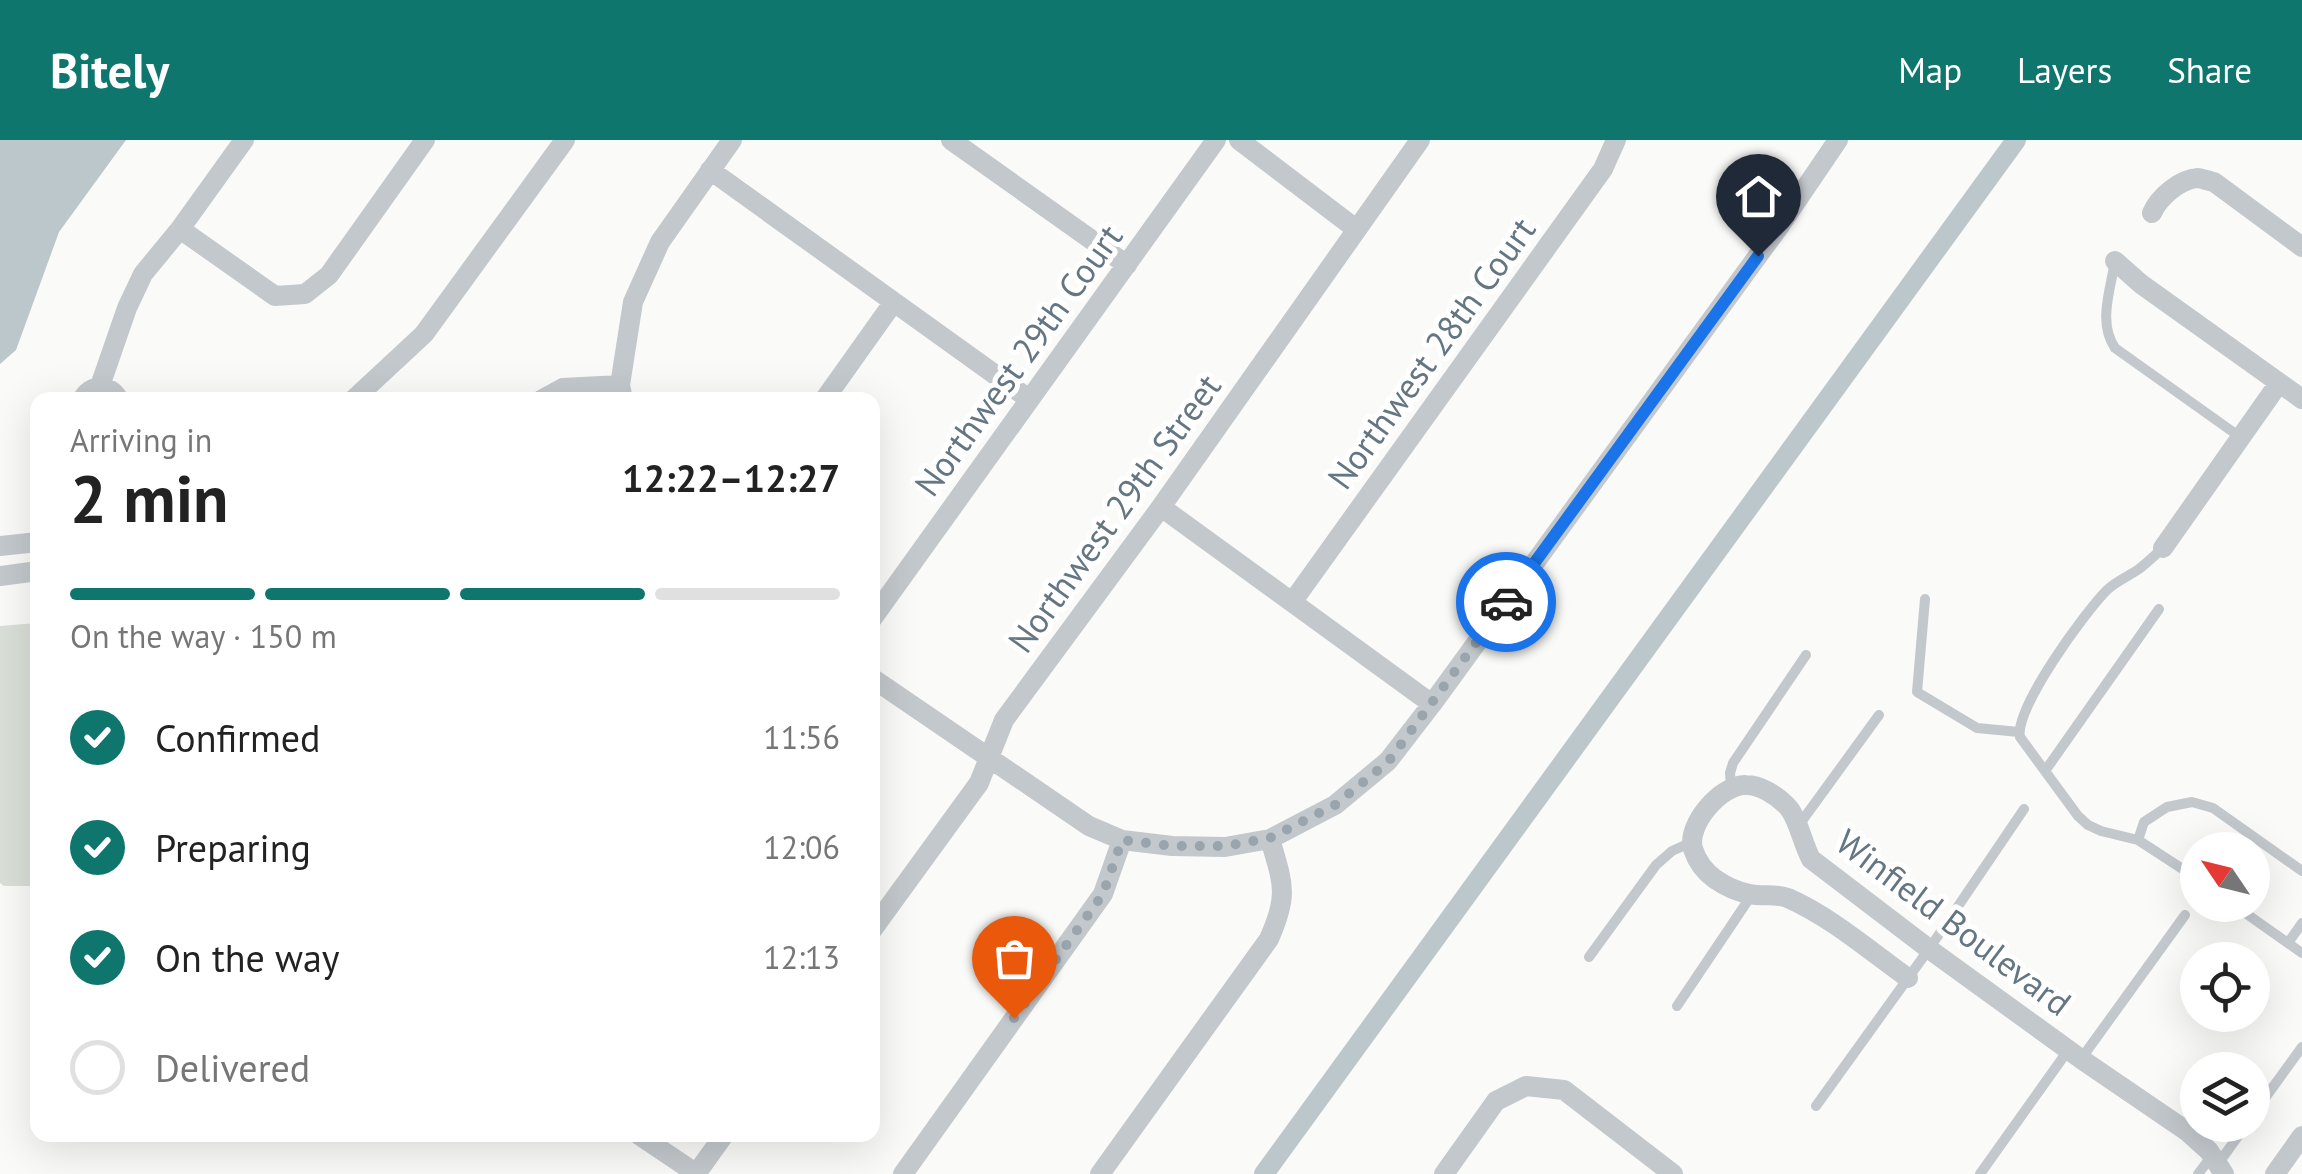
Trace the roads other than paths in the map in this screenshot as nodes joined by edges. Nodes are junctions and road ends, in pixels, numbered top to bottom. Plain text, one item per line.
1 (244, 140) edge
2 (425, 140) edge
3 (566, 140) edge
4 (732, 140) edge
5 (951, 140) edge
6 (1216, 140) edge
7 (1239, 140) edge
8 (1420, 140) edge
9 (1616, 140) edge
10 (1838, 140) edge
11 (710, 170) junction
12 (2152, 212) dead end
13 (180, 229) junction
14 (1356, 229) junction
15 (2302, 246) edge
16 (2115, 260) joint
17 (1127, 265) junction
18 (894, 302) junction
19 (2279, 383) junction
20 (100, 386) junction
21 (87, 392) edge
22 (113, 392) edge
23 (362, 392) edge
24 (556, 392) edge
25 (621, 392) edge
26 (830, 392) edge
27 (2302, 399) edge
28 (1029, 400) junction
29 (2241, 437) junction
30 (1161, 507) junction
31 (30, 543) edge
32 (0, 546) edge
33 (2164, 548) joint
34 (30, 572) edge
35 (0, 576) edge
36 (1925, 600) dead end
37 (1293, 601) junction
38 (880, 608) edge
39 (2159, 609) dead end
40 (1806, 655) dead end
41 (880, 684) edge
42 (1432, 704) junction
43 (1880, 715) dead end
44 (2019, 732) junction
45 (988, 759) junction
46 (2044, 771) junction
47 (1731, 788) junction
48 (2024, 809) dead end
49 (1798, 826) junction
50 (1270, 838) junction
51 (1122, 840) junction
52 (2138, 840) junction
53 (1692, 842) junction
54 (2180, 867) edge
55 (2302, 871) edge
56 (1752, 895) junction
57 (880, 919) edge
58 (2180, 921) edge
59 (2258, 922) edge
60 (2302, 923) edge
61 (2288, 944) junction
62 (1929, 949) junction
63 (2302, 953) edge
64 (1589, 957) dead end
65 (1908, 978) junction
66 (1677, 1006) dead end
67 (2302, 1047) edge
68 (2075, 1054) junction
69 (2270, 1091) edge
70 (1816, 1106) dead end
71 (2302, 1136) edge
72 (650, 1142) edge
73 (719, 1142) edge
74 (2233, 1142) edge
75 (2213, 1167) edge
76 (696, 1174) edge
77 (902, 1174) edge
78 (1100, 1174) edge
79 (1444, 1174) edge
80 (1673, 1174) edge
81 (1980, 1174) edge
82 (2275, 1174) edge

1 - 13 street
2 - 13 street
3 - 23 street
4 - 11 street
5 - 17 street
6 - 17 street, Northwest 29th Court
7 - 14 street
8 - 14 street, Northwest 29th Street
9 - 37 street, Northwest 28th Court
10 - 42 street
11 - 18 street
11 - 25 street
12 - 15 street
13 - 20 street
14 - 30 street, Northwest 29th Street
16 - 19 street
16 - 29 lane
17 - 28 street, Northwest 29th Court
18 - 26 street
18 - 28 street
19 - 27 street
19 - 29 street
20 - 21 street
20 - 22 street
24 - 25 street
28 - 38 street, Northwest 29th Court
29 - 33 street
30 - 37 street
30 - 45 street, Northwest 29th Street
31 - 32 street
33 - 44 lane
34 - 35 street
36 - 44 lane
37 - 42 street
39 - 46 lane
40 - 47 lane
41 - 45 street
42 - 50 street
43 - 49 lane
44 - 46 lane
45 - 51 street
45 - 57 street, Northwest 29th Street
46 - 52 lane
47 - 49 street, Winfield Boulevard
47 - 53 street
48 - 62 lane
49 - 62 street, Winfield Boulevard
50 - 51 street
50 - 78 street
51 - 77 street
52 - 54 lane
52 - 55 lane
53 - 56 street, Winfield Boulevard
53 - 64 lane
56 - 65 street, Winfield Boulevard
56 - 66 lane
58 - 68 lane
59 - 61 lane
60 - 61 lane
61 - 63 lane
62 - 65 lane
62 - 68 street, Winfield Boulevard
65 - 70 lane
67 - 69 lane
68 - 75 street, Winfield Boulevard
68 - 81 lane
71 - 82 street
72 - 76 street
73 - 76 street
74 - 75 lane
79 - 80 street

